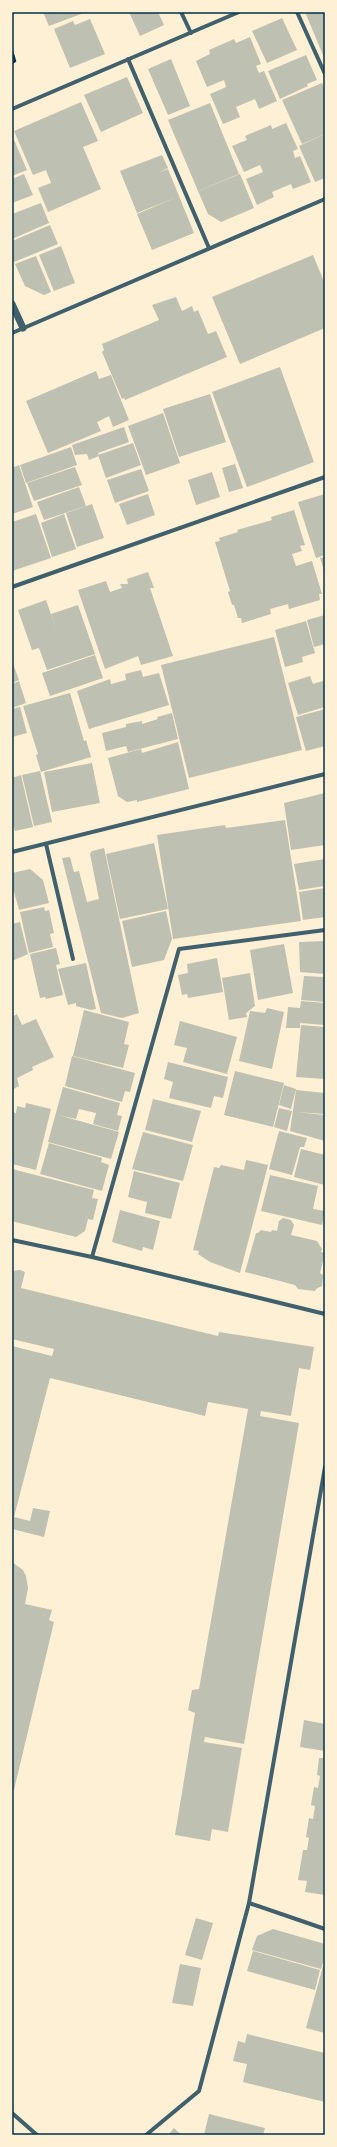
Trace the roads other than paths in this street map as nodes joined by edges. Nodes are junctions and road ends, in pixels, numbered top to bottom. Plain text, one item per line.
1 (181, 12) edge
2 (240, 12) edge
3 (297, 12) edge
4 (191, 33) junction
5 (128, 59) junction
6 (325, 74) edge
7 (12, 109) edge
8 (325, 199) edge
9 (209, 248) junction
10 (12, 304) edge
11 (23, 328) junction
12 (12, 333) edge
13 (325, 477) edge
14 (12, 587) edge
15 (325, 774) edge
16 (46, 844) junction
17 (12, 852) edge
18 (325, 930) edge
19 (73, 959) dead end
20 (12, 1240) edge
21 (92, 1257) junction
22 (325, 1314) edge
23 (325, 1467) edge
24 (249, 1904) junction
25 (325, 1929) edge
26 (12, 2113) edge
27 (37, 2135) edge
28 (146, 2135) edge

1 - 4 street
2 - 4 street
3 - 6 street
4 - 5 street
5 - 7 street
5 - 9 street
8 - 9 street
9 - 11 street
10 - 11 street
11 - 12 street
13 - 14 street
15 - 16 street
16 - 17 street
16 - 19 street
18 - 21 street
20 - 21 street
21 - 22 street
23 - 24 street
24 - 25 street
24 - 28 street
26 - 27 street

